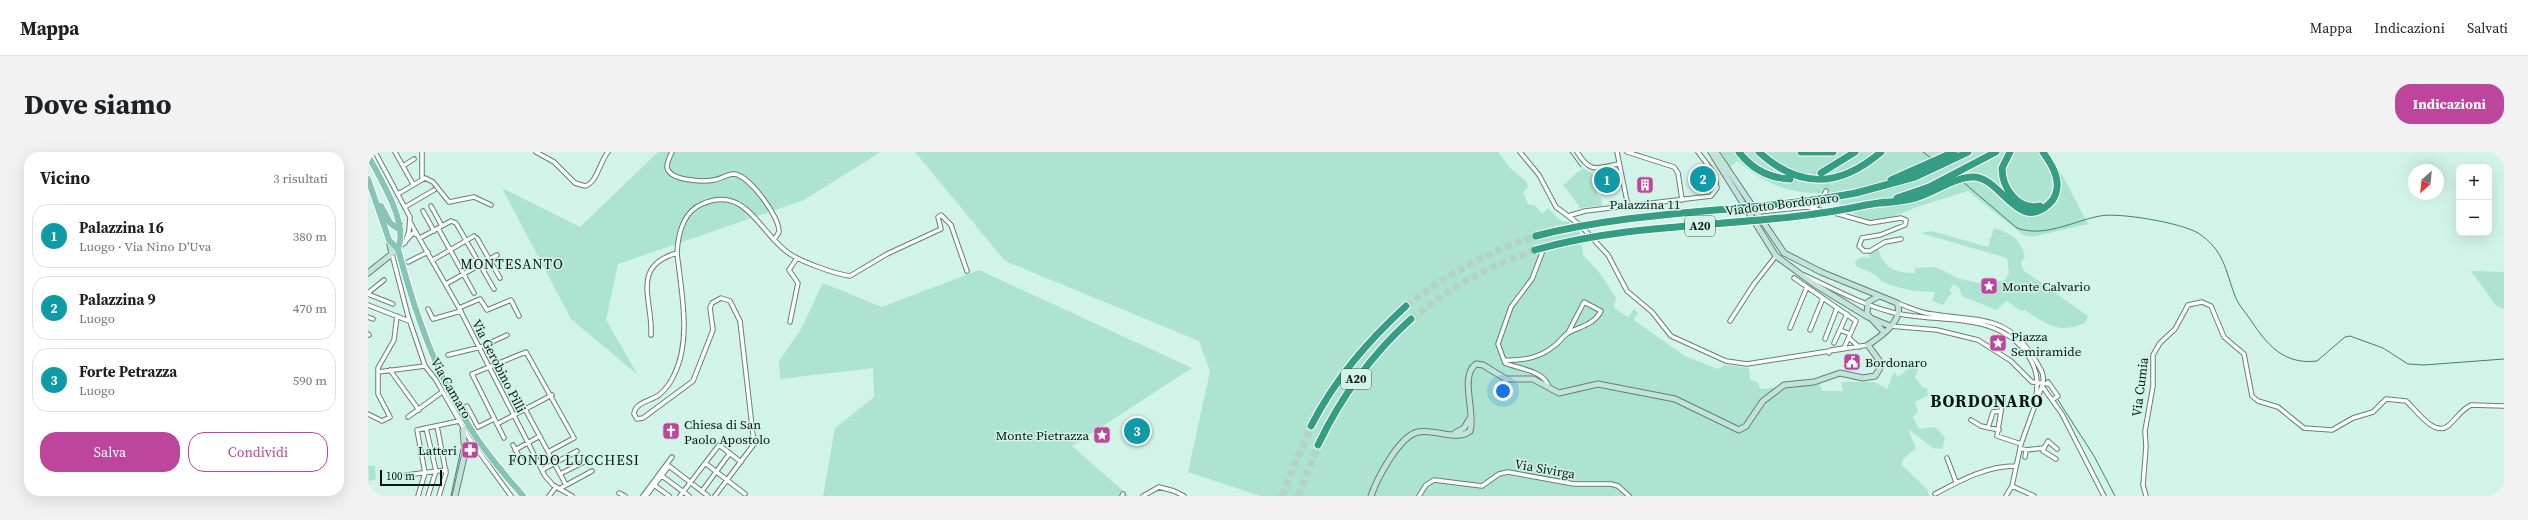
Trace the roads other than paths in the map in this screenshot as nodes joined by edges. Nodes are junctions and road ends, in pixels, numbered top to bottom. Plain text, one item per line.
1 (375, 152) edge
2 (395, 152) edge
3 (422, 152) edge
4 (536, 152) edge
5 (546, 152) edge
6 (608, 152) edge
7 (672, 152) edge
8 (1520, 152) edge
9 (1577, 152) edge
10 (1618, 152) edge
11 (1627, 152) edge
12 (1698, 152) edge
13 (1710, 152) edge
14 (1716, 152) edge
15 (1739, 152) edge
16 (1760, 152) edge
17 (1764, 152) edge
18 (1801, 152) edge
19 (1833, 152) edge
20 (1855, 152) edge
21 (1877, 152) edge
22 (1882, 152) edge
23 (1954, 152) edge
24 (1968, 152) edge
25 (1996, 152) edge
26 (2010, 152) edge
27 (2038, 152) edge
28 (2043, 152) edge
29 (1640, 154) edge
30 (368, 155) edge
31 (546, 158) junction
32 (414, 159) dead end
33 (1619, 164) junction
34 (403, 166) junction
35 (1821, 173) tunnel mouth
36 (422, 178) junction
37 (368, 179) edge
38 (1790, 179) tunnel mouth
39 (413, 184) junction
40 (434, 190) dead end
41 (1826, 191) tunnel mouth
42 (398, 194) junction
43 (1856, 194) junction
44 (376, 198) junction
45 (1682, 200) junction
46 (1882, 203) junction
47 (491, 205) dead end
48 (431, 206) dead end
49 (1628, 206) junction
50 (405, 207) junction
51 (1807, 207) junction
52 (423, 211) dead end
53 (1753, 213) junction
54 (1568, 216) junction
55 (410, 222) junction
56 (400, 224) junction
57 (442, 226) junction
58 (436, 230) junction
59 (1536, 236) tunnel mouth
60 (419, 237) junction
61 (1901, 239) dead end
62 (389, 240) junction
63 (774, 240) junction
64 (466, 241) junction
65 (405, 243) junction
66 (398, 249) junction
67 (450, 250) junction
68 (1539, 251) joint
69 (428, 252) junction
70 (677, 253) junction
71 (392, 254) junction
72 (497, 255) dead end
73 (1776, 256) junction
74 (797, 258) junction
75 (432, 260) junction
76 (489, 260) junction
77 (408, 262) dead end
78 (480, 265) junction
79 (967, 271) dead end
80 (368, 273) edge
81 (1800, 273) junction
82 (463, 274) junction
83 (500, 278) dead end
84 (1794, 278) dead end
85 (384, 280) dead end
86 (446, 284) junction
87 (1807, 287) junction
88 (494, 289) dead end
89 (474, 293) dead end
90 (368, 294) edge
91 (1879, 296) junction
92 (1823, 298) junction
93 (1897, 303) junction
94 (393, 304) dead end
95 (1867, 304) junction
96 (368, 305) edge
97 (1406, 306) tunnel mouth
98 (1837, 308) junction
99 (428, 309) dead end
100 (460, 309) junction
101 (1847, 314) junction
102 (1898, 314) junction
103 (397, 316) junction
104 (519, 316) dead end
105 (368, 317) edge
106 (1868, 317) junction
107 (373, 319) dead end
108 (409, 321) junction
109 (1408, 321) tunnel mouth
110 (1730, 321) dead end
111 (790, 322) dead end
112 (1890, 326) junction
113 (1790, 328) dead end
114 (1810, 330) dead end
115 (1840, 330) junction
116 (1884, 332) junction
117 (1568, 333) junction
118 (508, 335) dead end
119 (650, 335) dead end
120 (1849, 336) junction
121 (1825, 340) dead end
122 (1834, 342) dead end
123 (1868, 345) junction
124 (1859, 347) junction
125 (478, 348) junction
126 (1829, 353) junction
127 (448, 355) dead end
128 (1504, 360) junction
129 (425, 366) junction
130 (487, 367) junction
131 (390, 370) junction
132 (378, 372) junction
133 (2044, 376) junction
134 (2038, 383) junction
135 (2043, 384) junction
136 (2049, 384) junction
137 (1549, 388) junction
138 (442, 392) junction
139 (552, 395) junction
140 (2003, 399) dead end
141 (2052, 400) junction
142 (2035, 401) junction
143 (467, 406) dead end
144 (2504, 406) edge
145 (525, 409) junction
146 (419, 410) junction
147 (2001, 411) junction
148 (368, 414) edge
149 (513, 416) junction
150 (408, 417) dead end
151 (494, 419) junction
152 (1971, 420) dead end
153 (459, 422) junction
154 (497, 424) junction
155 (437, 426) junction
156 (1311, 426) tunnel mouth
157 (426, 428) junction
158 (466, 428) junction
159 (1988, 428) junction
160 (1999, 430) junction
161 (540, 436) junction
162 (504, 438) dead end
163 (472, 442) junction
164 (527, 443) junction
165 (1318, 445) tunnel mouth
166 (513, 446) dead end
167 (2020, 446) junction
168 (465, 447) junction
169 (2044, 448) junction
170 (2057, 449) dead end
171 (515, 450) junction
172 (2026, 450) junction
173 (577, 451) dead end
174 (548, 452) junction
175 (730, 453) junction
176 (672, 457) dead end
177 (2025, 457) dead end
178 (1947, 458) dead end
179 (2056, 459) dead end
180 (586, 460) dead end
181 (522, 462) dead end
182 (741, 462) junction
183 (705, 463) junction
184 (554, 464) junction
185 (2016, 466) junction
186 (446, 470) junction
187 (542, 470) junction
188 (436, 471) junction
189 (592, 471) dead end
190 (716, 472) junction
191 (425, 473) junction
192 (560, 474) junction
193 (406, 475) dead end
194 (662, 476) junction
195 (727, 480) junction
196 (690, 482) junction
197 (1956, 482) junction
198 (566, 485) junction
199 (654, 485) junction
200 (2012, 486) junction
201 (558, 488) junction
202 (702, 491) junction
203 (683, 492) junction
204 (620, 493) dead end
205 (745, 494) dead end
206 (1935, 494) dead end
207 (418, 496) edge
208 (428, 496) edge
209 (439, 496) edge
210 (455, 496) edge
211 (511, 496) edge
212 (522, 496) edge
213 (549, 496) edge
214 (572, 496) edge
215 (625, 496) edge
216 (646, 496) edge
217 (668, 496) edge
218 (680, 496) edge
219 (689, 496) edge
220 (708, 496) edge
221 (715, 496) edge
222 (1143, 496) edge
223 (1184, 496) edge
224 (1371, 496) edge
225 (1419, 496) edge
226 (1629, 496) edge
227 (2006, 496) edge
228 (2034, 496) edge
229 (2104, 496) edge
230 (2146, 496) edge

1 - 42 street, Via Gerobino Pilli
2 - 34 street
3 - 36 street
4 - 31 street
5 - 31 street
6 - 31 street
7 - 63 street
8 - 54 street
9 - 33 street
10 - 33 street
11 - 29 street
12 - 45 street
13 - 53 street
14 - 53 street
15 - 38 highway
16 - 22 highway
17 - 21 highway
18 - 19 highway
20 - 35 highway
23 - 43 highway
24 - 43 highway, A20
25 - 46 highway, A20
26 - 27 highway
28 - 46 highway
29 - 45 street
30 - 56 main road
32 - 34 street
33 - 49 street
34 - 39 street
36 - 39 street
36 - 47 street
37 - 44 main road
39 - 42 street
40 - 50 street
41 - 51 street
42 - 50 street, Via Gerobino Pilli
43 - 59 highway, Viadotto Bordonaro / A20, bridge
44 - 56 main road
44 - 62 main road
45 - 49 street
46 - 68 highway, Viadotto Bordonaro / A20, bridge
48 - 57 street
49 - 54 street
50 - 55 street, Via Gerobino Pilli
51 - 53 street
51 - 61 street
52 - 58 street
53 - 73 street
53 - 91 street
54 - 126 street
55 - 60 street, Via Gerobino Pilli
55 - 65 street
56 - 66 main road
57 - 58 street
57 - 64 street
58 - 60 street
58 - 67 street
60 - 65 street
60 - 69 street, Via Gerobino Pilli
62 - 66 main road
62 - 71 street
63 - 70 street
63 - 74 street
64 - 67 street
64 - 76 street
64 - 78 street
65 - 66 street
66 - 71 street
66 - 158 main road
67 - 75 street
67 - 82 street
68 - 128 street
69 - 75 street, Via Gerobino Pilli
69 - 77 street
70 - 119 street
70 - 182 street
71 - 80 street
71 - 108 street, Via Camaro
72 - 76 street
73 - 81 street
73 - 110 street
74 - 79 street
74 - 111 street
75 - 86 street, Via Gerobino Pilli
76 - 78 street
76 - 83 street
78 - 82 street
78 - 88 street
81 - 95 street
81 - 106 street
82 - 86 street
82 - 89 street
84 - 87 street
85 - 90 street
86 - 100 street, Via Gerobino Pilli
87 - 92 street
87 - 113 street
90 - 94 street
91 - 93 street
91 - 95 street
92 - 98 street
92 - 114 street
93 - 102 street
93 - 133 street
95 - 102 street
95 - 106 street
96 - 103 street
97 - 156 highway, A20
98 - 101 street
98 - 121 street
99 - 100 street
100 - 104 street
100 - 125 street, Via Gerobino Pilli
101 - 115 street
101 - 120 street
102 - 112 street
102 - 134 street
103 - 108 street
103 - 132 street
105 - 107 street
106 - 112 street
106 - 116 street
108 - 129 street, Via Camaro
109 - 165 highway, A20
112 - 116 street
112 - 134 street
115 - 120 street
115 - 122 street
116 - 123 street
117 - 117 street
117 - 128 street
118 - 125 street
120 - 124 street
120 - 126 street
123 - 124 street
123 - 137 street
124 - 126 street
125 - 127 street
125 - 130 street, Via Gerobino Pilli
128 - 137 street
129 - 131 street
129 - 138 street, Via Camaro
130 - 139 street
130 - 149 street, Via Gerobino Pilli
130 - 151 street
131 - 132 street
131 - 146 street
132 - 148 street
133 - 135 street
133 - 136 street
134 - 135 street
134 - 142 street
135 - 136 street
135 - 141 street
135 - 142 street
136 - 141 street
137 - 224 street
138 - 146 street
138 - 153 street, Via Camaro
139 - 145 street
139 - 174 street
140 - 147 street
141 - 229 street
142 - 167 street
143 - 151 street
144 - 230 street, Via Cumia
145 - 149 street
145 - 161 street
146 - 150 street
147 - 159 street
147 - 160 street
149 - 154 street
149 - 164 street, Via Gerobino Pilli
151 - 154 street
152 - 159 street
153 - 155 street
153 - 158 street, Via Camaro
154 - 162 street
155 - 157 street
155 - 186 street
157 - 188 street
157 - 191 street
158 - 163 street, Via Camaro
158 - 168 street
158 - 212 main road
159 - 160 street
160 - 167 street
161 - 164 street
161 - 174 street
163 - 168 street
163 - 211 street, Via Camaro
164 - 171 street
164 - 187 street, Via Gerobino Pilli
166 - 171 street
167 - 172 street
167 - 185 street
168 - 210 street
169 - 170 street
169 - 172 street
169 - 179 street
171 - 181 street
172 - 177 street
173 - 184 street
174 - 184 street
175 - 182 street
175 - 183 street
175 - 190 street
176 - 216 street
178 - 197 street
180 - 192 street
182 - 195 street
183 - 190 street
183 - 196 street
184 - 187 street
184 - 192 street
185 - 197 street
185 - 200 street
186 - 188 street
186 - 209 street
187 - 201 street, Via Gerobino Pilli
188 - 191 street
188 - 208 street
189 - 198 street
190 - 195 street
190 - 202 street
191 - 193 street
191 - 207 street
192 - 198 street
194 - 196 street
194 - 199 street
194 - 203 street
195 - 205 street
195 - 221 street
196 - 202 street
196 - 203 street
197 - 206 street
198 - 201 street
199 - 216 street
199 - 217 street
200 - 227 street
200 - 228 street
201 - 213 street
201 - 214 street, Via Gerobino Pilli
202 - 220 street
203 - 218 street
203 - 219 street
204 - 215 street
222 - 223 street
225 - 226 street, Via Sivirga

